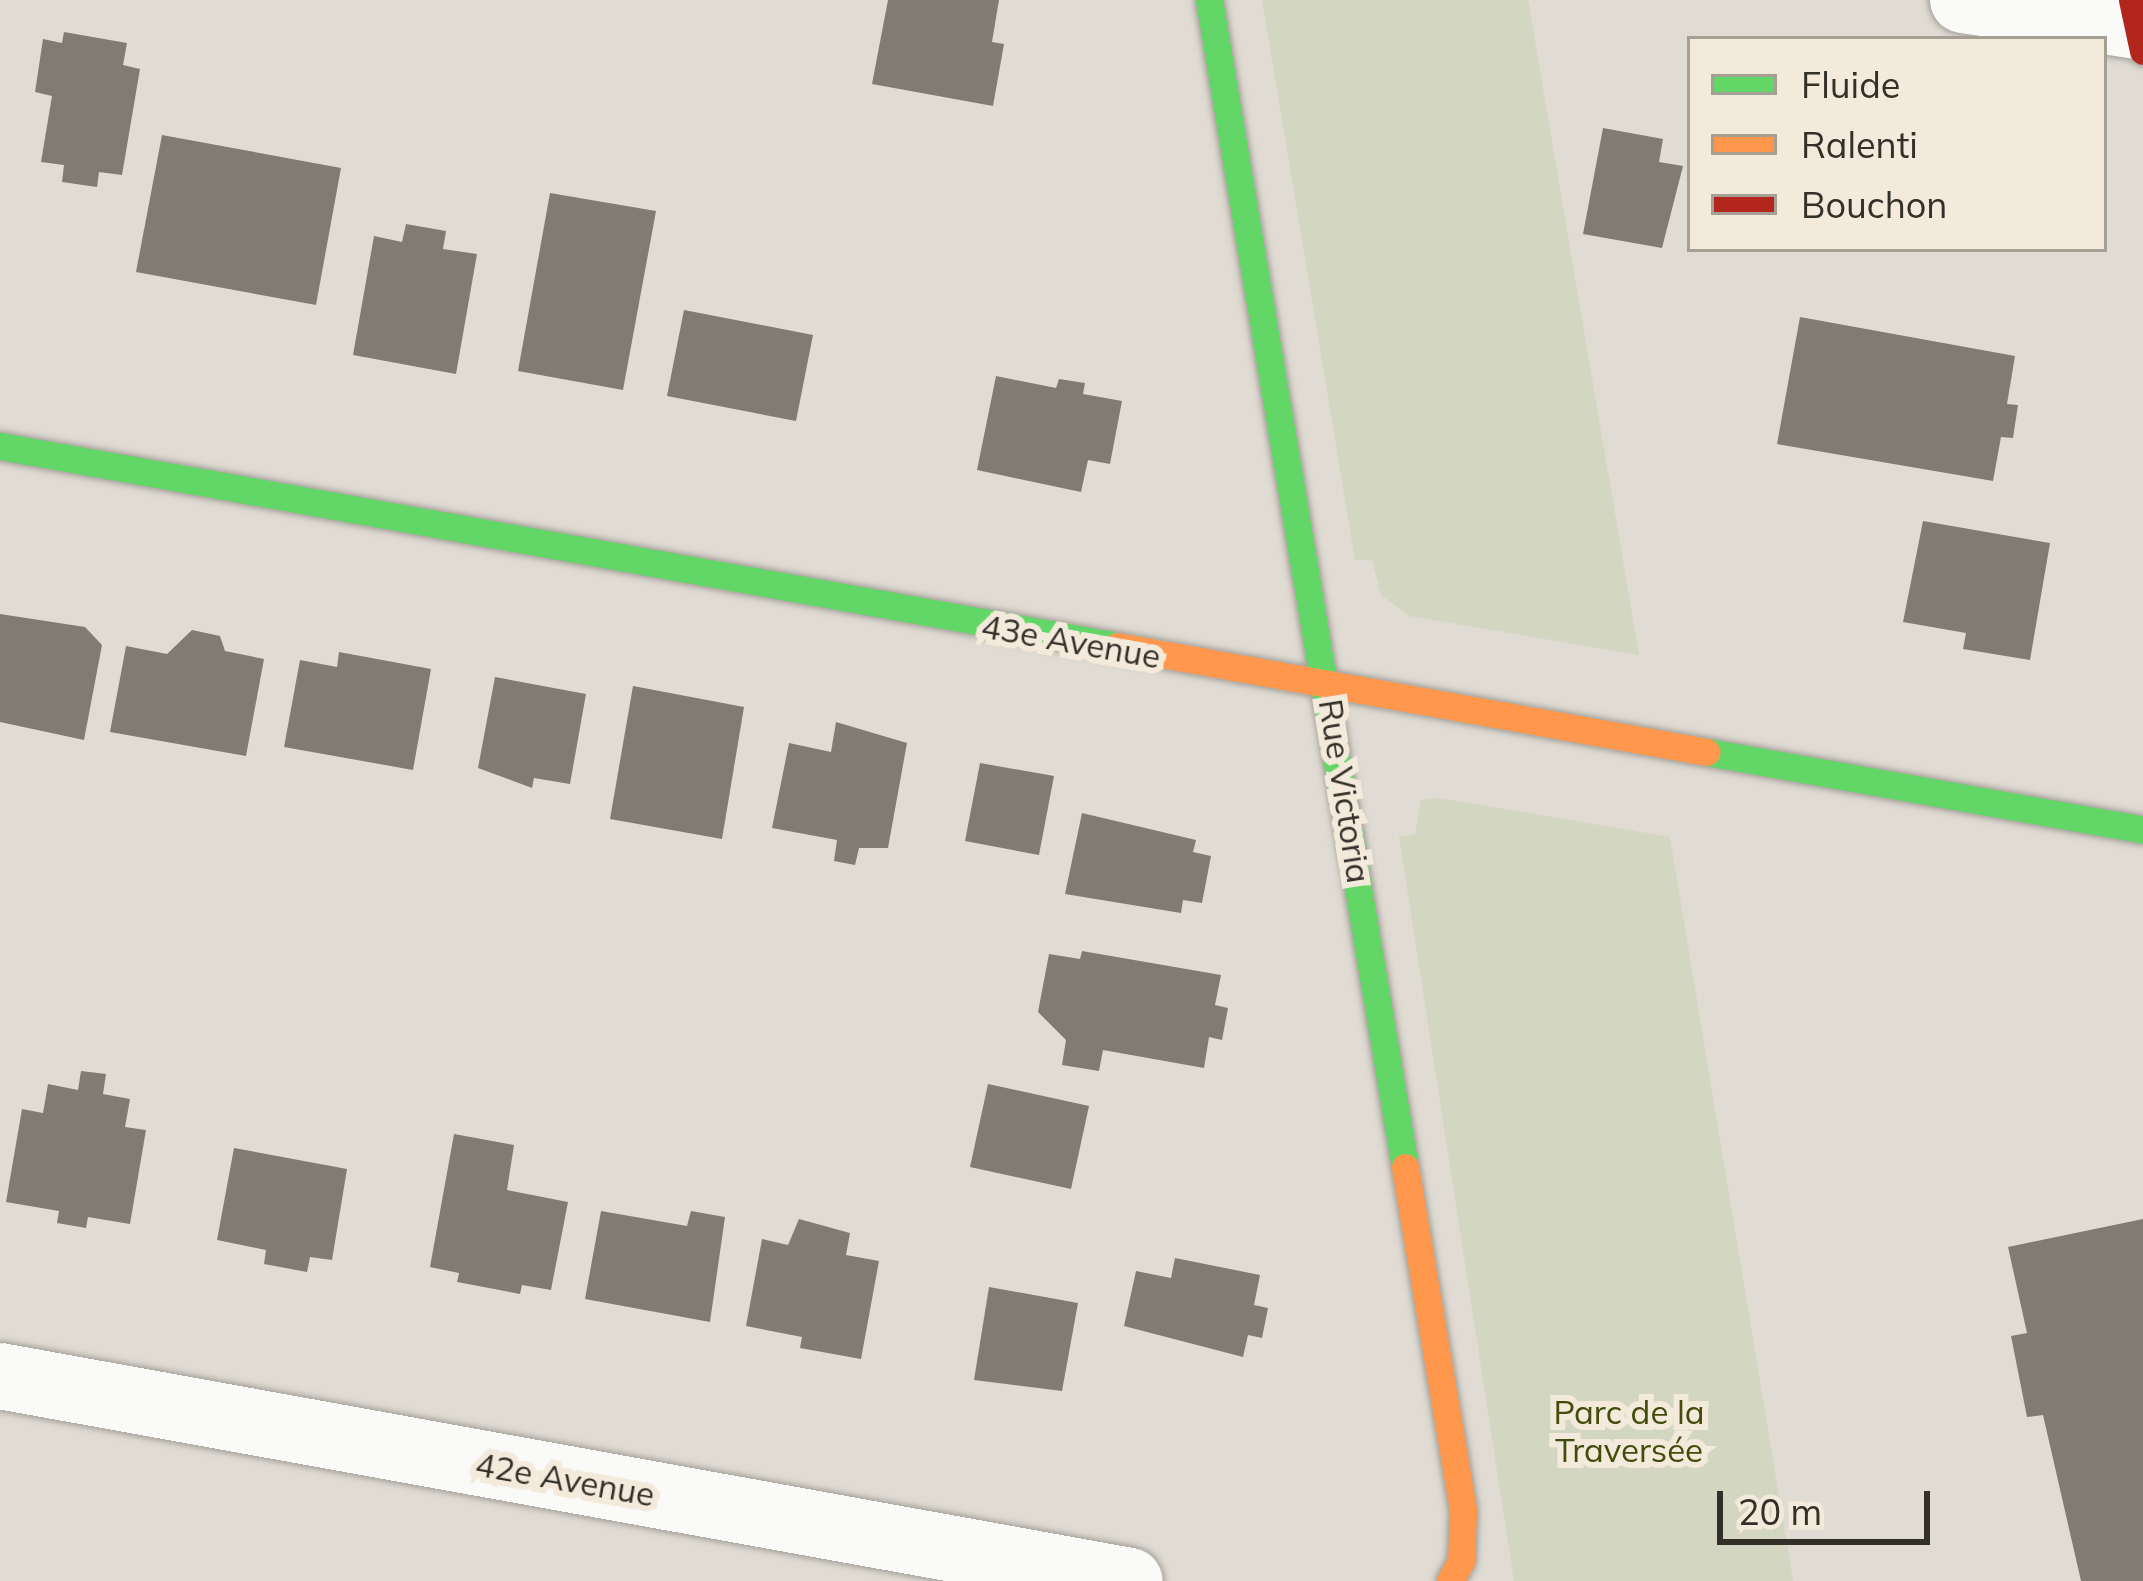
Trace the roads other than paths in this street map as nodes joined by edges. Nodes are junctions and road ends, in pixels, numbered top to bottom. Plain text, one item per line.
1 (1209, 0) edge
2 (1963, 0) edge
3 (2138, 26) edge
4 (0, 446) edge
5 (1328, 688) junction
6 (2143, 830) edge
7 (0, 1376) edge
8 (1130, 1581) edge
9 (1450, 1581) edge

1 - 5 street, Rue Victoria
2 - 3 street
4 - 5 street, 43e Avenue
5 - 6 street, 43e Avenue
5 - 9 street, Rue Victoria
7 - 8 street, 42e Avenue

